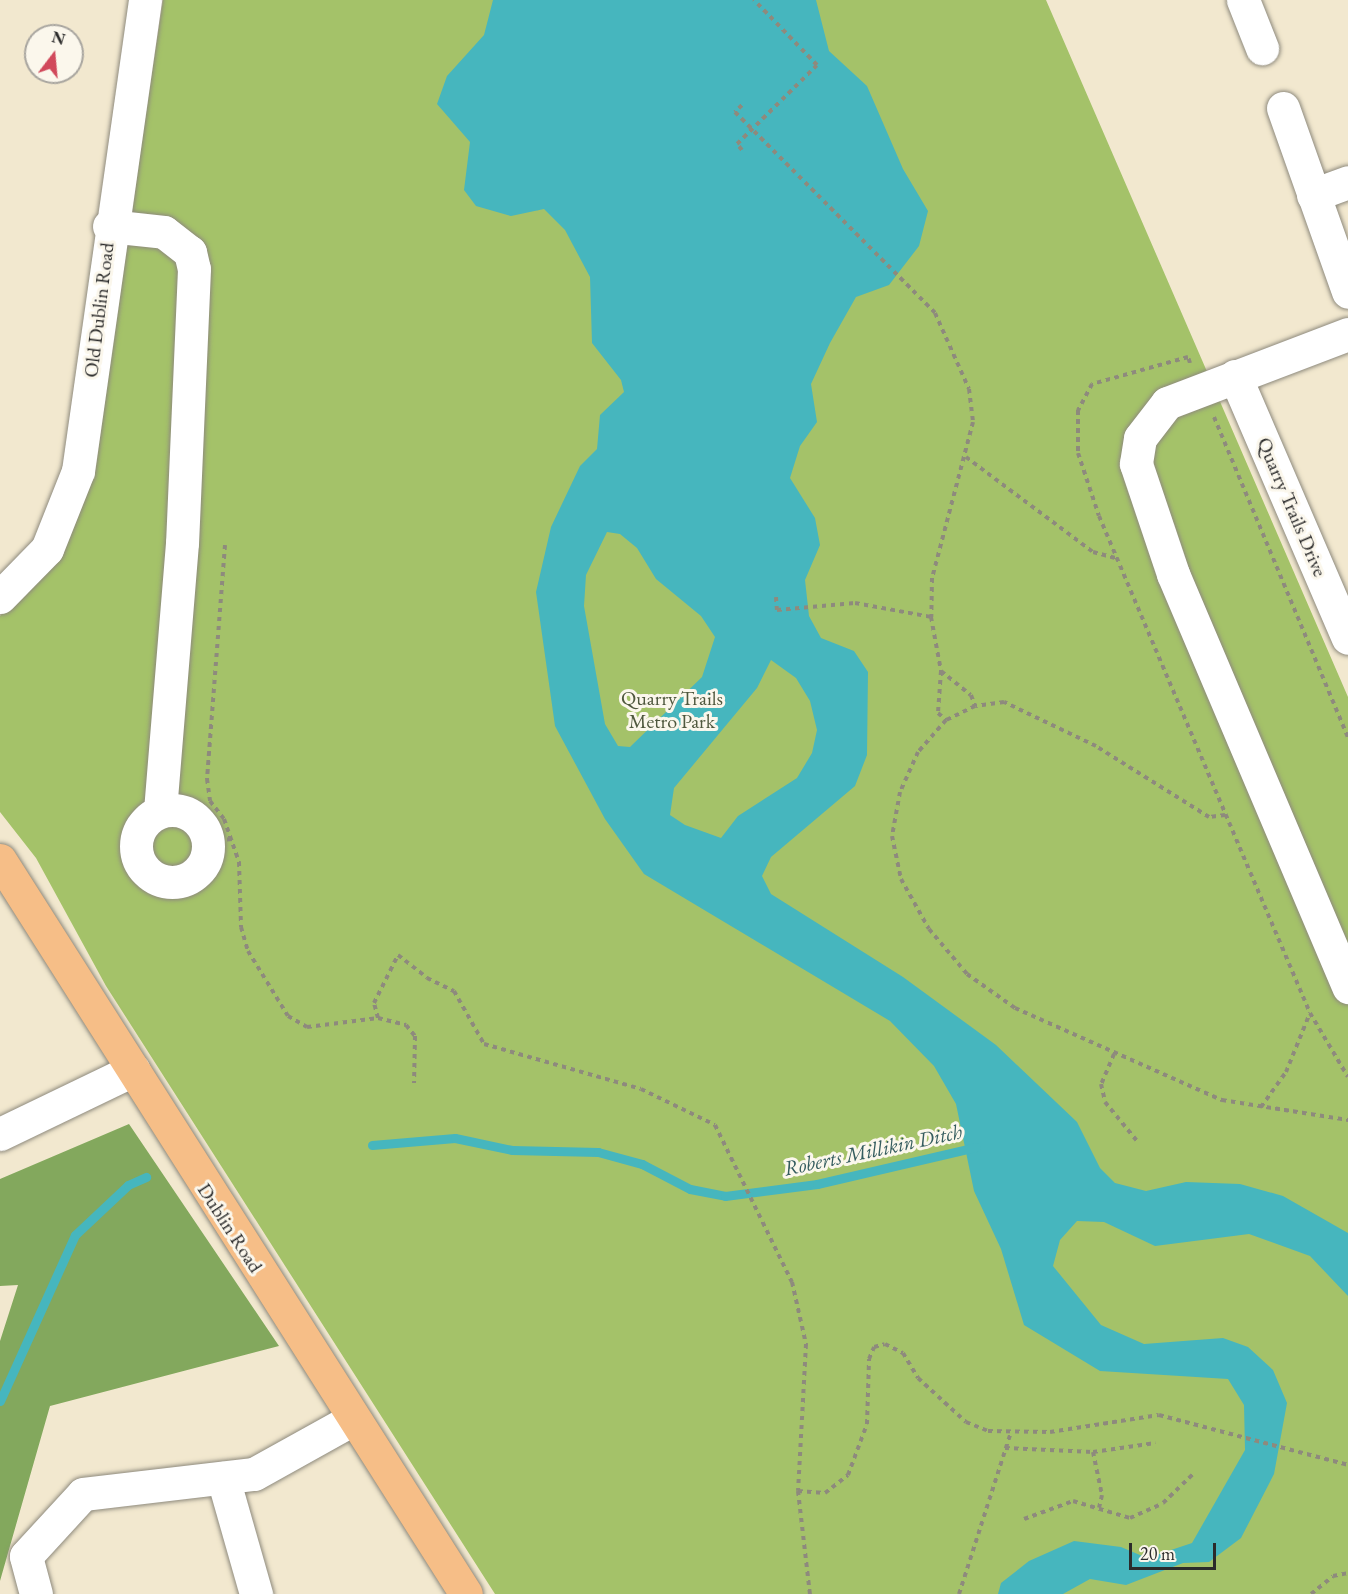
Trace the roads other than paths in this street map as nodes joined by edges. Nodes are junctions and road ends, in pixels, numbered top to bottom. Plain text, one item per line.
1 (145, 0) edge
2 (1243, 0) edge
3 (1262, 48) dead end
4 (1283, 108) dead end
5 (1348, 182) edge
6 (1313, 195) junction
7 (110, 226) junction
8 (1348, 292) edge
9 (1348, 334) edge
10 (1235, 376) junction
11 (0, 597) edge
12 (1348, 638) edge
13 (160, 811) junction
14 (0, 860) edge
15 (1348, 987) edge
16 (133, 1070) junction
17 (0, 1134) edge
18 (353, 1419) junction
19 (223, 1478) junction
20 (36, 1594) edge
21 (256, 1594) edge
22 (466, 1594) edge

1 - 7 street, Old Dublin Road
2 - 3 street
4 - 6 street
5 - 6 street
6 - 8 street
7 - 11 street, Old Dublin Road
7 - 13 street
9 - 10 street
10 - 12 street, Quarry Trails Drive
10 - 15 street
13 - 13 street
14 - 16 main road, Dublin Road
16 - 17 street
16 - 18 main road, Dublin Road
18 - 19 street
18 - 22 main road, Dublin Road
19 - 20 street
19 - 21 street

